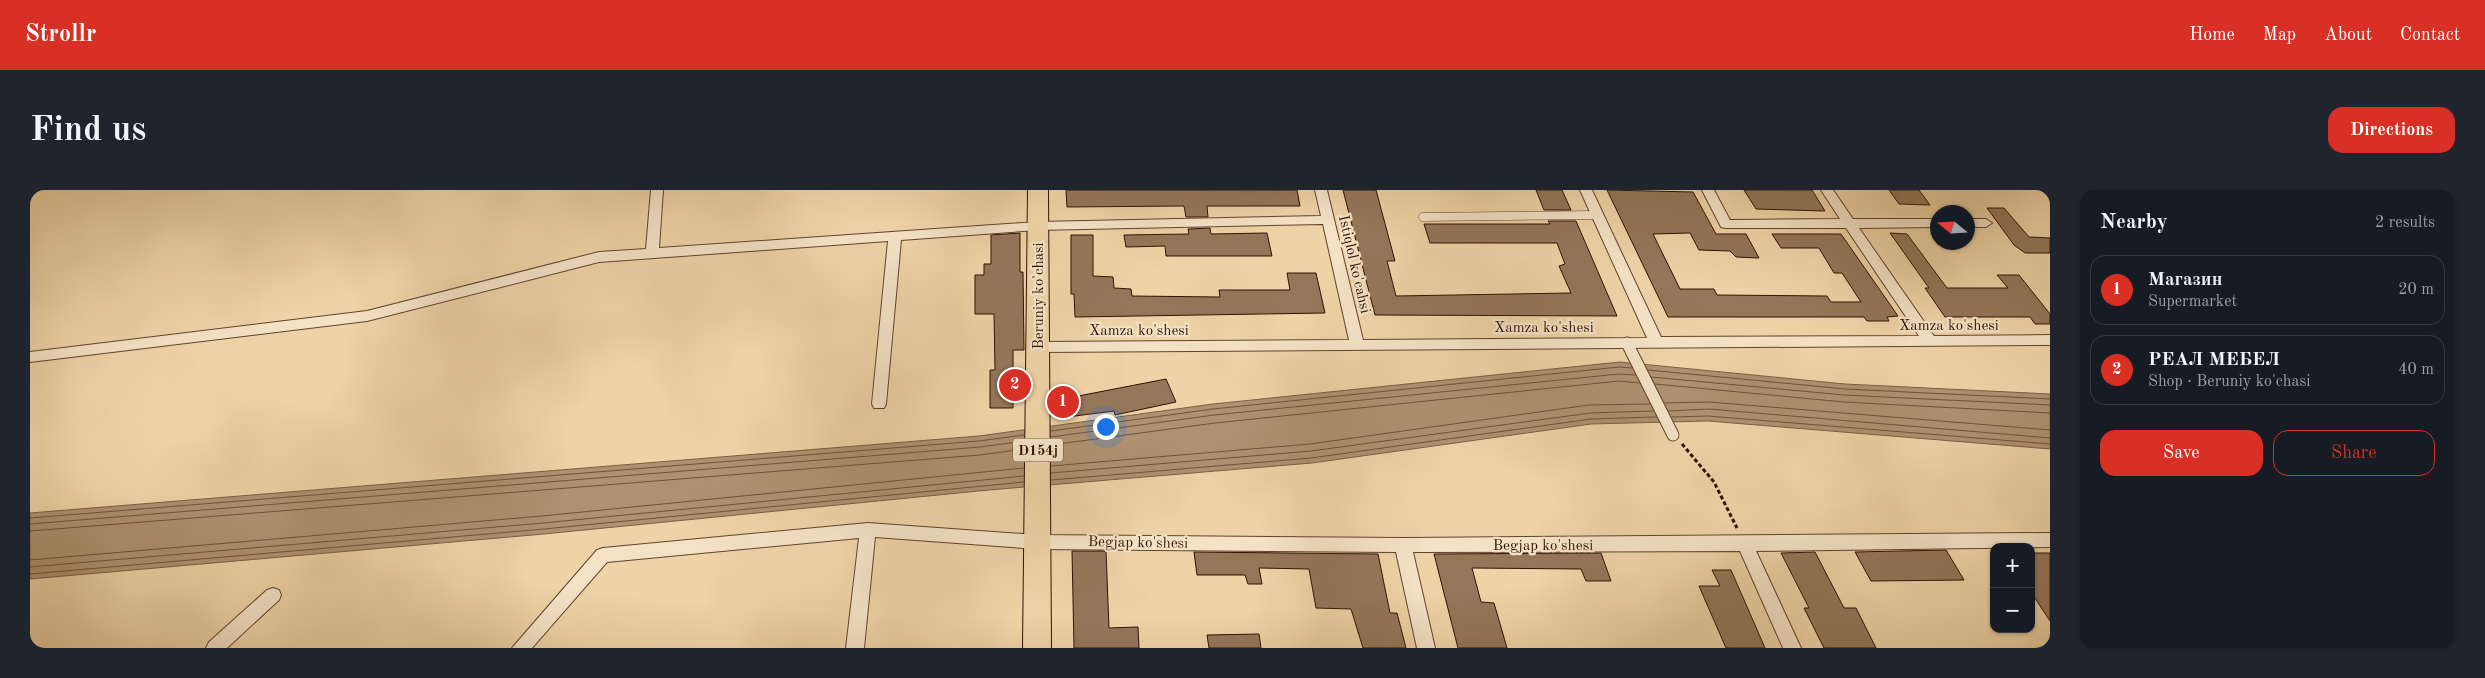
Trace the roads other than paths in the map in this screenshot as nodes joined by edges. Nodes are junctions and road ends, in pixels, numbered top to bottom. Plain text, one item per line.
1 (656, 190) edge
2 (1038, 190) edge
3 (1321, 190) edge
4 (1586, 190) edge
5 (1708, 190) edge
6 (1827, 190) edge
7 (1597, 215) junction
8 (1423, 217) dead end
9 (1328, 220) junction
10 (1850, 223) junction
11 (1930, 223) edge
12 (1975, 223) edge
13 (1986, 223) dead end
14 (1038, 226) junction
15 (895, 236) junction
16 (652, 254) junction
17 (2050, 340) edge
18 (1930, 341) junction
19 (1627, 343) junction
20 (1657, 343) junction
21 (1357, 345) junction
22 (1039, 347) junction
23 (30, 358) edge
24 (879, 404) dead end
25 (1674, 435) road end
26 (868, 530) junction
27 (2050, 540) edge
28 (1037, 542) junction
29 (1745, 544) junction
30 (1402, 545) junction
31 (273, 595) dead end
32 (215, 648) edge
33 (521, 648) edge
34 (855, 648) edge
35 (1037, 648) edge
36 (1426, 648) edge
37 (1792, 648) edge

1 - 16 street
2 - 14 main road, Beruniy ko'chasi
3 - 9 street, Istiqlol ko'cahsi
4 - 7 street
5 - 10 street
6 - 10 street
7 - 8 lane
7 - 20 street
9 - 14 street
9 - 21 street, Istiqlol ko'cahsi
10 - 11 street
10 - 18 street
12 - 13 street
14 - 15 street
14 - 22 main road, Beruniy ko'chasi
15 - 16 street
15 - 24 street
16 - 23 street
17 - 18 street, Xamza ko'shesi
18 - 20 street, Xamza ko'shesi
19 - 20 street, Xamza ko'shesi
19 - 21 street, Xamza ko'shesi
19 - 25 street
21 - 22 street, Xamza ko'shesi
22 - 28 main road, Beruniy ko'chasi / D154j
26 - 28 street, Begjap ko'shesi
26 - 33 street, Begjap ko'shesi
26 - 34 street
27 - 29 street, Begjap ko'shesi
28 - 30 street, Begjap ko'shesi
28 - 35 main road
29 - 30 street, Begjap ko'shesi
29 - 37 street
30 - 36 street
31 - 32 street

